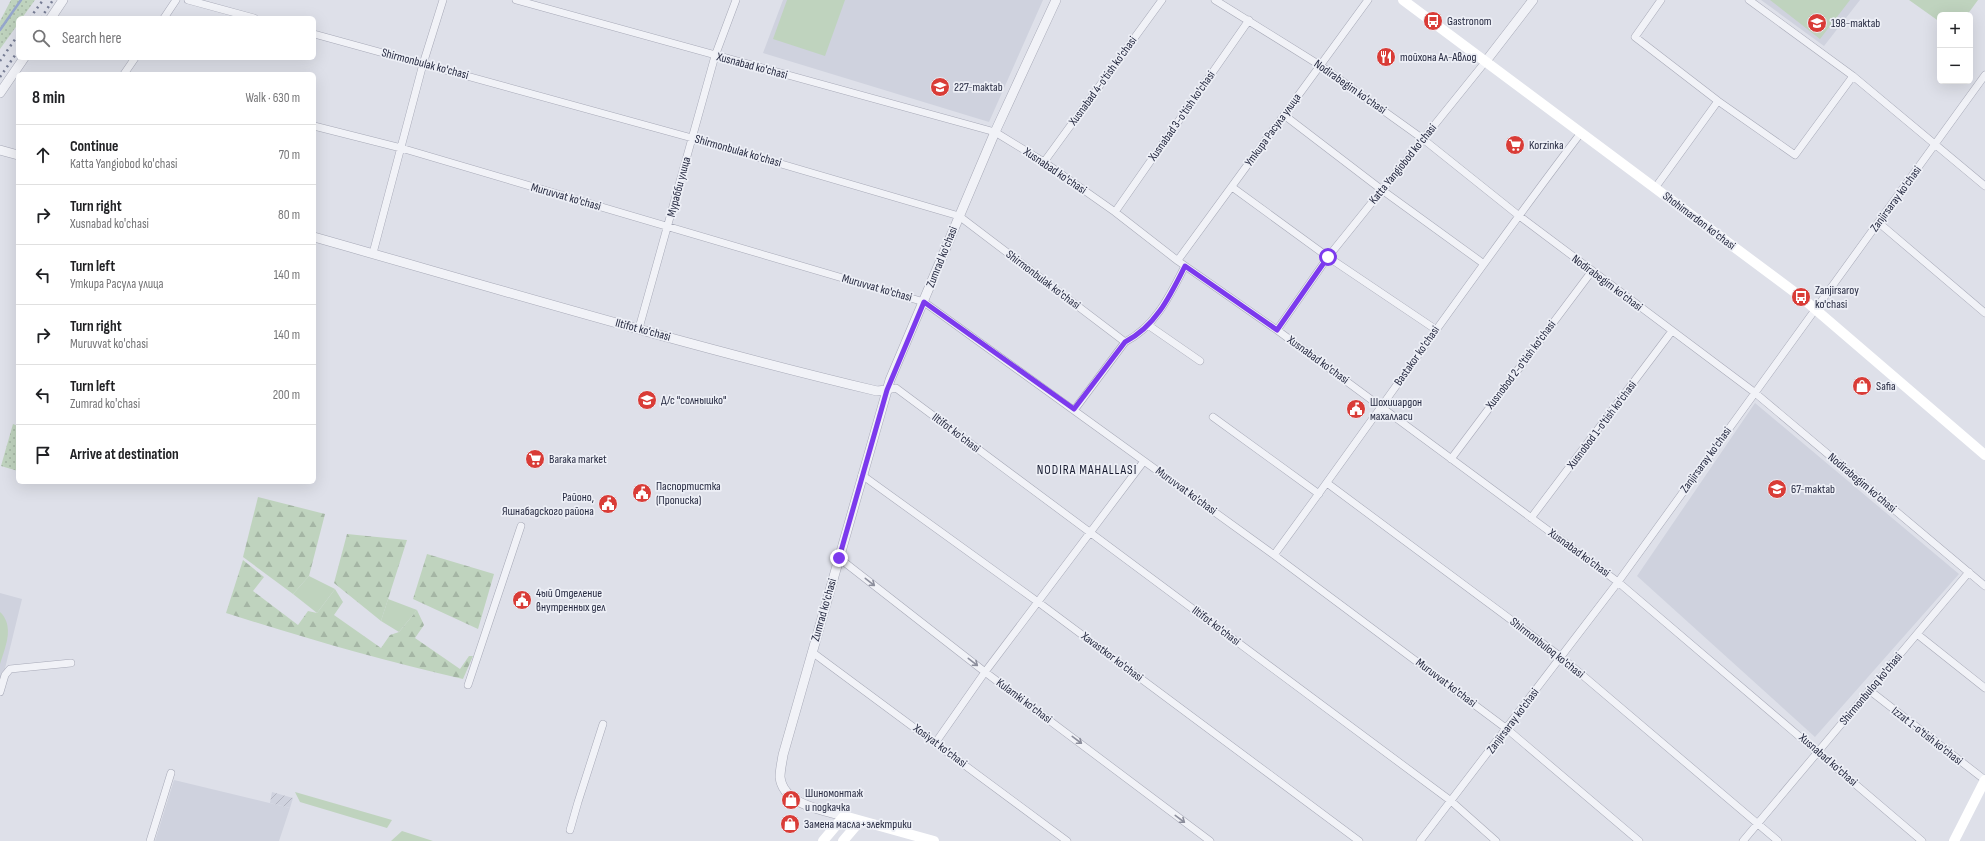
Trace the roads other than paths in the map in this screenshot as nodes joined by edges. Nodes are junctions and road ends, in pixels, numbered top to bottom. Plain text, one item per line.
1 (63, 0) edge
2 (176, 0) edge
3 (188, 0) edge
4 (443, 0) edge
5 (516, 0) edge
6 (736, 0) edge
7 (1056, 0) edge
8 (1162, 0) edge
9 (1215, 0) edge
10 (1368, 0) edge
11 (1403, 0) edge
12 (1533, 0) edge
13 (1661, 0) edge
14 (1749, 0) edge
15 (52, 16) edge
16 (165, 16) edge
17 (247, 16) edge
18 (1248, 20) junction
19 (316, 35) edge
20 (715, 56) junction
21 (23, 60) edge
22 (134, 60) edge
23 (1486, 61) junction
24 (423, 64) junction
25 (1321, 66) junction
26 (125, 72) edge
27 (1985, 75) edge
28 (1853, 76) junction
29 (0, 93) edge
30 (1718, 101) junction
31 (1284, 115) junction
32 (316, 127) edge
33 (994, 132) junction
34 (1580, 134) junction
35 (692, 138) junction
36 (1423, 139) junction
37 (1936, 144) junction
38 (401, 148) junction
39 (0, 150) edge
40 (16, 154) edge
41 (1044, 162) junction
42 (1232, 186) junction
43 (1985, 186) edge
44 (1655, 188) junction
45 (1382, 190) junction
46 (1115, 212) junction
47 (1518, 215) junction
48 (959, 216) junction
49 (1879, 223) junction
50 (668, 227) junction
51 (316, 238) edge
52 (373, 253) junction
53 (1328, 257) junction
54 (1178, 260) junction
55 (1484, 264) junction
56 (1185, 266) junction
57 (1592, 272) junction
58 (924, 302) junction
59 (1815, 309) junction
60 (1985, 313) edge
61 (1148, 325) junction
62 (639, 328) junction
63 (1435, 329) junction
64 (1277, 330) junction
65 (1672, 331) junction
66 (1125, 342) junction
67 (1200, 361) dead end
68 (887, 390) junction
69 (1754, 392) junction
70 (1381, 406) junction
71 (1074, 409) junction
72 (1213, 417) dead end
73 (1985, 455) edge
74 (1451, 459) junction
75 (1144, 460) junction
76 (862, 475) junction
77 (1327, 483) junction
78 (1319, 494) junction
79 (1531, 518) junction
80 (520, 526) dead end
81 (1090, 532) junction
82 (1274, 555) junction
83 (839, 558) junction
84 (1969, 572) junction
85 (1618, 582) junction
86 (1985, 586) edge
87 (1038, 602) junction
88 (1917, 634) junction
89 (812, 652) junction
90 (1561, 657) junction
91 (71, 663) dead end
92 (985, 672) junction
93 (468, 685) dead end
94 (1985, 688) edge
95 (1869, 690) junction
96 (0, 692) edge
97 (603, 724) dead end
98 (1507, 729) junction
99 (936, 742) junction
100 (1818, 752) junction
101 (171, 773) dead end
102 (1985, 780) edge
103 (1450, 801) junction
104 (844, 816) junction
105 (860, 821) junction
106 (1758, 824) junction
107 (570, 830) dead end
108 (150, 841) edge
109 (823, 841) edge
110 (843, 841) edge
111 (934, 841) edge
112 (1067, 841) edge
113 (1210, 841) edge
114 (1359, 841) edge
115 (1420, 841) edge
116 (1496, 841) edge
117 (1639, 841) edge
118 (1743, 841) edge
119 (1778, 841) edge
120 (1922, 841) edge
121 (1954, 841) edge

1 - 15 street
2 - 16 street
3 - 17 street
4 - 24 street
5 - 20 street, Xusnabad ko'chasi
6 - 20 street, Мурабби улица
7 - 33 street, Zumrad ko'chasi
8 - 41 street, Xusnabad 4-o'tish ko'chasi
9 - 18 street, Nodirabegim ko'chasi
10 - 25 street, Уткира Расула улица
11 - 23 main road, Shohimardon ko'chasi
12 - 23 street, Katta Yangiobod ko'chasi
13 - 30 street
14 - 28 street
18 - 25 street, Nodirabegim ko'chasi
18 - 46 street, Xusnabad 3-o'tish ko'chasi
19 - 24 street, Shirmonbulak ko'chasi
20 - 33 street, Xusnabad ko'chasi
20 - 35 street, Мурабби улица
21 - 29 street
22 - 26 street
23 - 34 main road, Shohimardon ko'chasi
23 - 36 street, Katta Yangiobod ko'chasi
24 - 35 street, Shirmonbulak ko'chasi
24 - 38 street
25 - 31 street, Уткира Расула улица
25 - 36 street, Nodirabegim ko'chasi
27 - 37 street, Zanjirsaray ko'chasi
28 - 30 street
28 - 37 street
30 - 44 street
31 - 42 street, Уткира Расула улица
31 - 45 street
32 - 38 street, Muruvvat ko'chasi
33 - 41 street, Xusnabad ko'chasi
33 - 48 street, Zumrad ko'chasi
34 - 44 main road, Shohimardon ko'chasi
34 - 47 street, Bastakor ko'chasi
35 - 48 street, Shirmonbulak ko'chasi
35 - 50 street, Мурабби улица
36 - 45 street, Katta Yangiobod ko'chasi
36 - 47 street, Nodirabegim ko'chasi
37 - 43 street
37 - 49 street, Zanjirsaray ko'chasi
38 - 50 street, Muruvvat ko'chasi
38 - 52 street
39 - 40 street
41 - 46 street, Xusnabad ko'chasi
42 - 53 street
42 - 54 street, Уткира Расула улица
44 - 59 main road, Shohimardon ko'chasi
45 - 53 street, Katta Yangiobod ko'chasi
45 - 55 street
46 - 54 street, Xusnabad ko'chasi
47 - 55 street, Bastakor ko'chasi
47 - 57 street, Nodirabegim ko'chasi
48 - 58 street, Zumrad ko'chasi
48 - 66 street, Shirmonbulak ko'chasi
49 - 59 street, Zanjirsaray ko'chasi
49 - 60 street
50 - 58 street, Muruvvat ko'chasi
50 - 62 street, Мурабби улица
51 - 52 street, Iltifot ko'chasi
52 - 62 street, Iltifot ko'chasi
53 - 63 street
53 - 64 street, Katta Yangiobod ko'chasi
54 - 56 street, Xusnabad ko'chasi
55 - 63 street, Bastakor ko'chasi
56 - 61 street
56 - 64 street, Xusnabad ko'chasi
57 - 65 street, Nodirabegim ko'chasi
57 - 74 street, Xusnobod 2-o'tish ko'chasi
58 - 68 street, Zumrad ko'chasi
58 - 71 street, Muruvvat ko'chasi
59 - 69 street, Zanjirsaray ko'chasi
59 - 73 main road, Shohimardon ko'chasi
61 - 66 street
61 - 67 street
62 - 68 street, Iltifot ko'chasi
63 - 70 street, Bastakor ko'chasi
64 - 70 street, Xusnabad ko'chasi
65 - 69 street, Nodirabegim ko'chasi
65 - 79 street, Xusnobod 1-o'tish ko'chasi
66 - 71 street
68 - 76 street, Zumrad ko'chasi
68 - 81 street, Iltifot ko'chasi
69 - 84 street, Nodirabegim ko'chasi
69 - 85 street, Zanjirsaray ko'chasi
70 - 74 street, Xusnabad ko'chasi
70 - 77 street, Bastakor ko'chasi
71 - 75 street, Muruvvat ko'chasi
72 - 78 street
74 - 79 street, Xusnabad ko'chasi
75 - 81 street
75 - 82 street, Muruvvat ko'chasi
76 - 83 street, Zumrad ko'chasi
76 - 87 street, Xavastkor ko'chasi
77 - 78 street, Bastakor ko'chasi
77 - 90 street, Shirmonbuloq ko'chasi
78 - 82 street, Bastakor ko'chasi
79 - 85 street, Xusnabad ko'chasi
80 - 93 street
81 - 87 street
81 - 103 street, Iltifot ko'chasi
82 - 98 street, Muruvvat ko'chasi
83 - 89 street, Zumrad ko'chasi
83 -> 92 street, Kulamki ko'chasi
84 - 86 street, Nodirabegim ko'chasi
84 - 88 street, Shirmonbuloq ko'chasi
85 - 90 street, Zanjirsaray ko'chasi
85 - 100 street, Xusnabad ko'chasi
87 - 92 street
87 - 114 street, Xavastkor ko'chasi
88 - 94 street
88 - 95 street, Shirmonbuloq ko'chasi
89 - 99 street, Xosiyat ko'chasi
89 - 104 street, Zumrad ko'chasi
90 - 98 street, Zanjirsaray ko'chasi
90 - 106 street, Shirmonbuloq ko'chasi
91 - 96 street
92 - 99 street
92 -> 113 street, Kulamki ko'chasi
95 - 100 street, Shirmonbuloq ko'chasi
95 - 102 street, Izzat 1-o'tish ko'chasi
97 - 107 street
98 - 103 street, Zanjirsaray ko'chasi
98 - 117 street, Muruvvat ko'chasi
99 - 112 street, Xosiyat ko'chasi
100 - 106 street, Shirmonbuloq ko'chasi
100 - 120 street, Xusnabad ko'chasi
101 - 108 street
102 - 121 main road
103 - 115 street, Zanjirsaray ko'chasi
103 - 116 street, Iltifot ko'chasi
104 - 105 main road, Zumrad ko'chasi
104 - 109 main road
105 - 110 main road
105 - 111 main road
106 - 118 street, Shirmonbuloq ko'chasi
106 - 119 street, Shirmonbuloq ko'chasi

